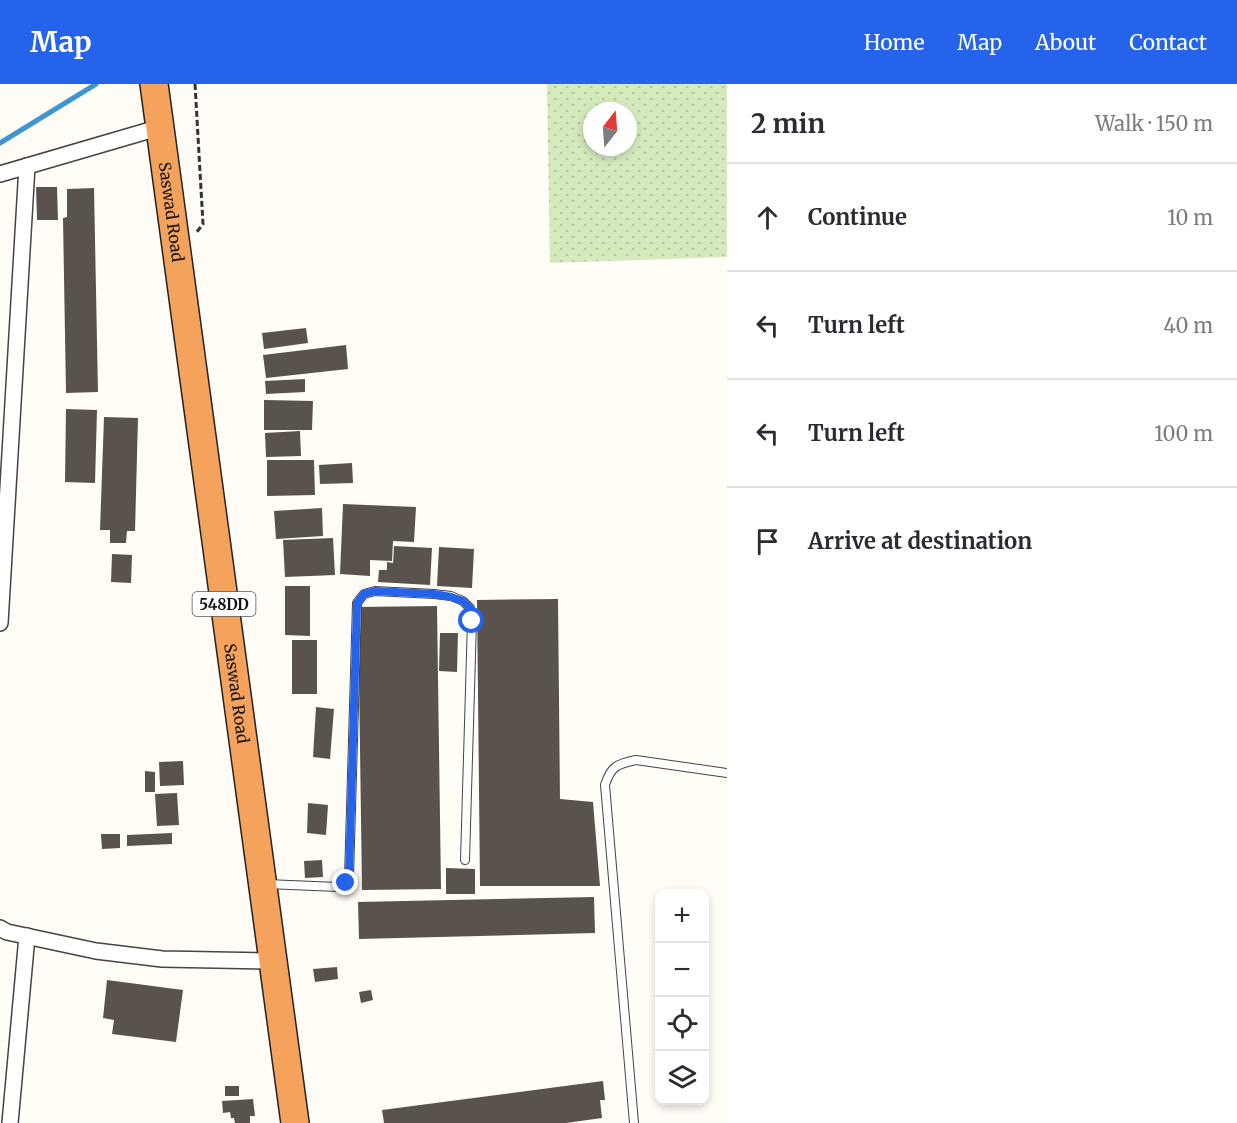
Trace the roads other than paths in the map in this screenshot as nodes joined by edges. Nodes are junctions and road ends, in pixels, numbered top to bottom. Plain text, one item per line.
1 (154, 84) edge
2 (160, 126) junction
3 (27, 165) junction
4 (0, 174) edge
5 (0, 623) edge
6 (727, 773) edge
7 (465, 860) dead end
8 (262, 884) junction
9 (0, 928) edge
10 (27, 936) junction
11 (273, 961) junction
12 (10, 1123) edge
13 (295, 1123) edge
14 (634, 1123) edge

1 - 2 highway, Saswad Road / 548DD
2 - 3 street
2 - 8 highway, Saswad Road / 548DD
3 - 4 street
3 - 5 street
6 - 14 lane
7 - 8 lane
8 - 11 highway, Saswad Road / 548DD
9 - 10 street
10 - 11 street
10 - 12 street
11 - 13 highway, Saswad Road / 548DD

